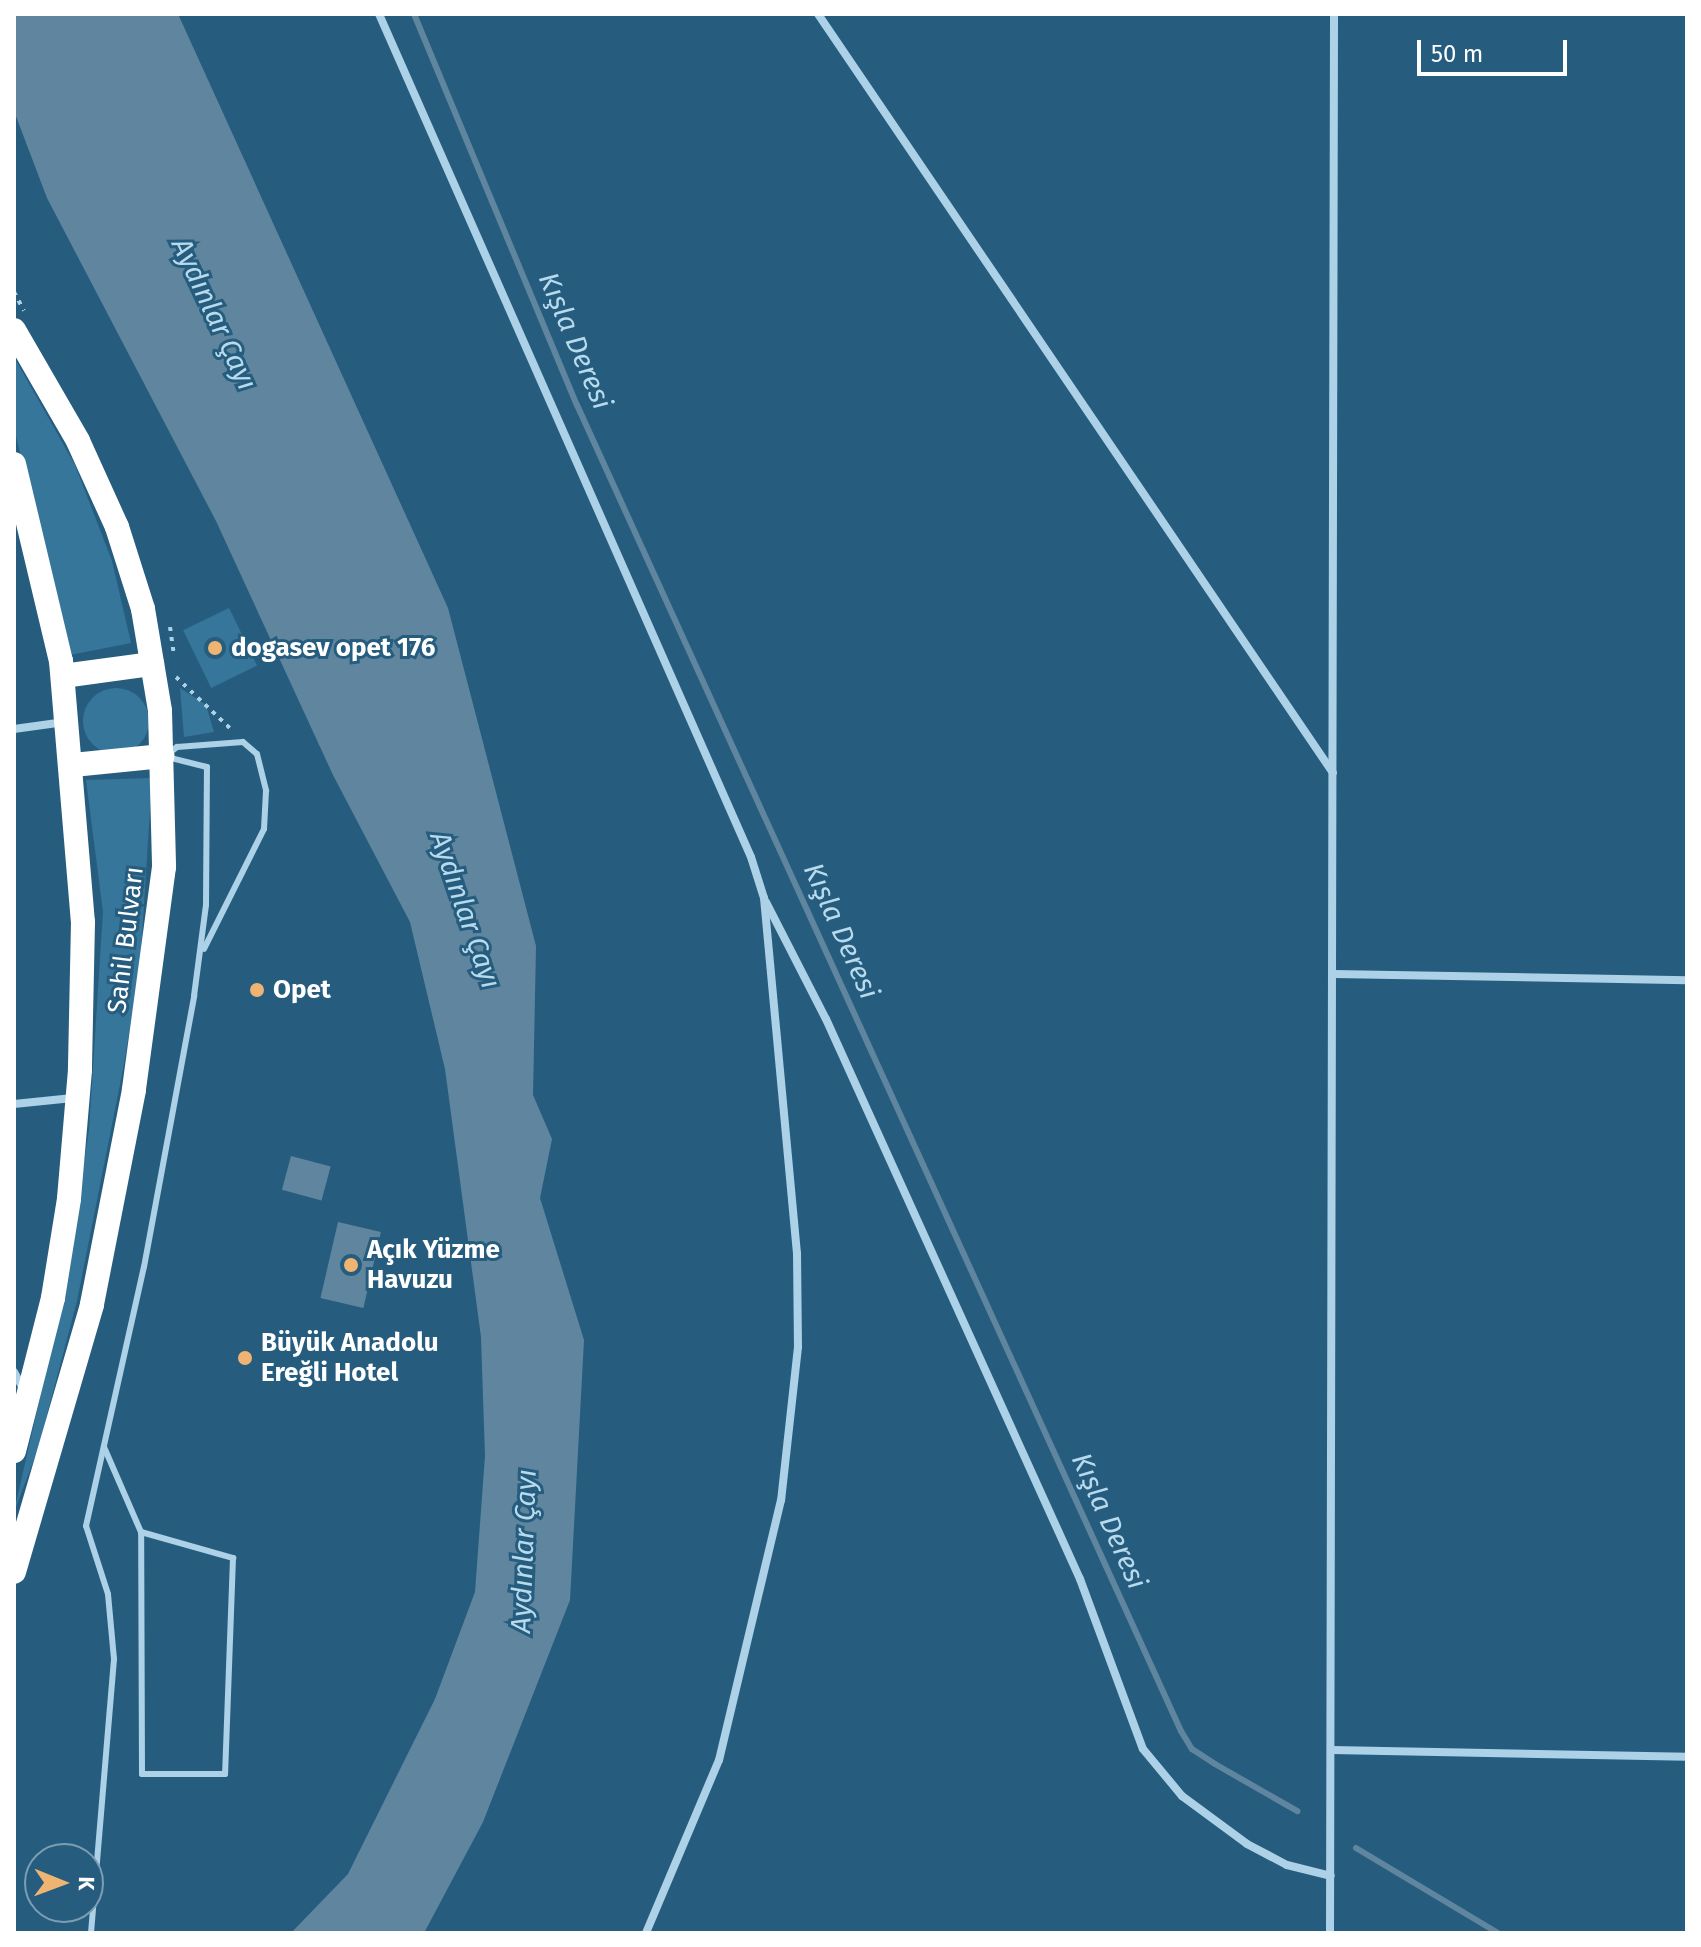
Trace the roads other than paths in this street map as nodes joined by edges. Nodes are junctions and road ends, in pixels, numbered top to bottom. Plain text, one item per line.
1 (379, 14) edge
2 (818, 14) edge
3 (1334, 14) edge
4 (14, 330) edge
5 (14, 464) edge
6 (162, 669) junction
7 (63, 676) junction
8 (69, 721) junction
9 (14, 729) edge
10 (163, 756) junction
11 (73, 765) junction
12 (1333, 774) junction
13 (764, 898) junction
14 (201, 955) junction
15 (1333, 974) junction
16 (1687, 980) edge
17 (77, 1098) junction
18 (14, 1104) edge
19 (14, 1372) edge
20 (29, 1398) junction
21 (104, 1447) junction
22 (14, 1451) edge
23 (141, 1532) junction
24 (14, 1572) edge
25 (1332, 1750) junction
26 (1687, 1757) edge
27 (1331, 1876) junction
28 (91, 1933) edge
29 (646, 1933) edge
30 (1330, 1933) edge

1 - 13 street
2 - 12 street
3 - 12 street
4 - 6 highway, Sahil Bulvarı
5 - 7 highway, Sahil Bulvarı
6 - 7 highway
6 - 10 highway, Sahil Bulvarı
7 - 8 highway, Sahil Bulvarı
8 - 9 street
8 - 11 highway, Sahil Bulvarı
10 - 11 highway
10 - 14 lane
10 - 14 lane
10 - 24 highway, Sahil Bulvarı
11 - 17 highway, Sahil Bulvarı
12 - 15 street
13 - 27 street
13 - 29 street
14 - 21 lane
15 - 16 street
15 - 25 street
17 - 18 street
17 - 20 highway, Sahil Bulvarı
19 - 20 street
20 - 22 highway, Sahil Bulvarı
21 - 23 lane
21 - 28 lane
23 - 23 lane
25 - 26 street
25 - 27 street
27 - 30 street

